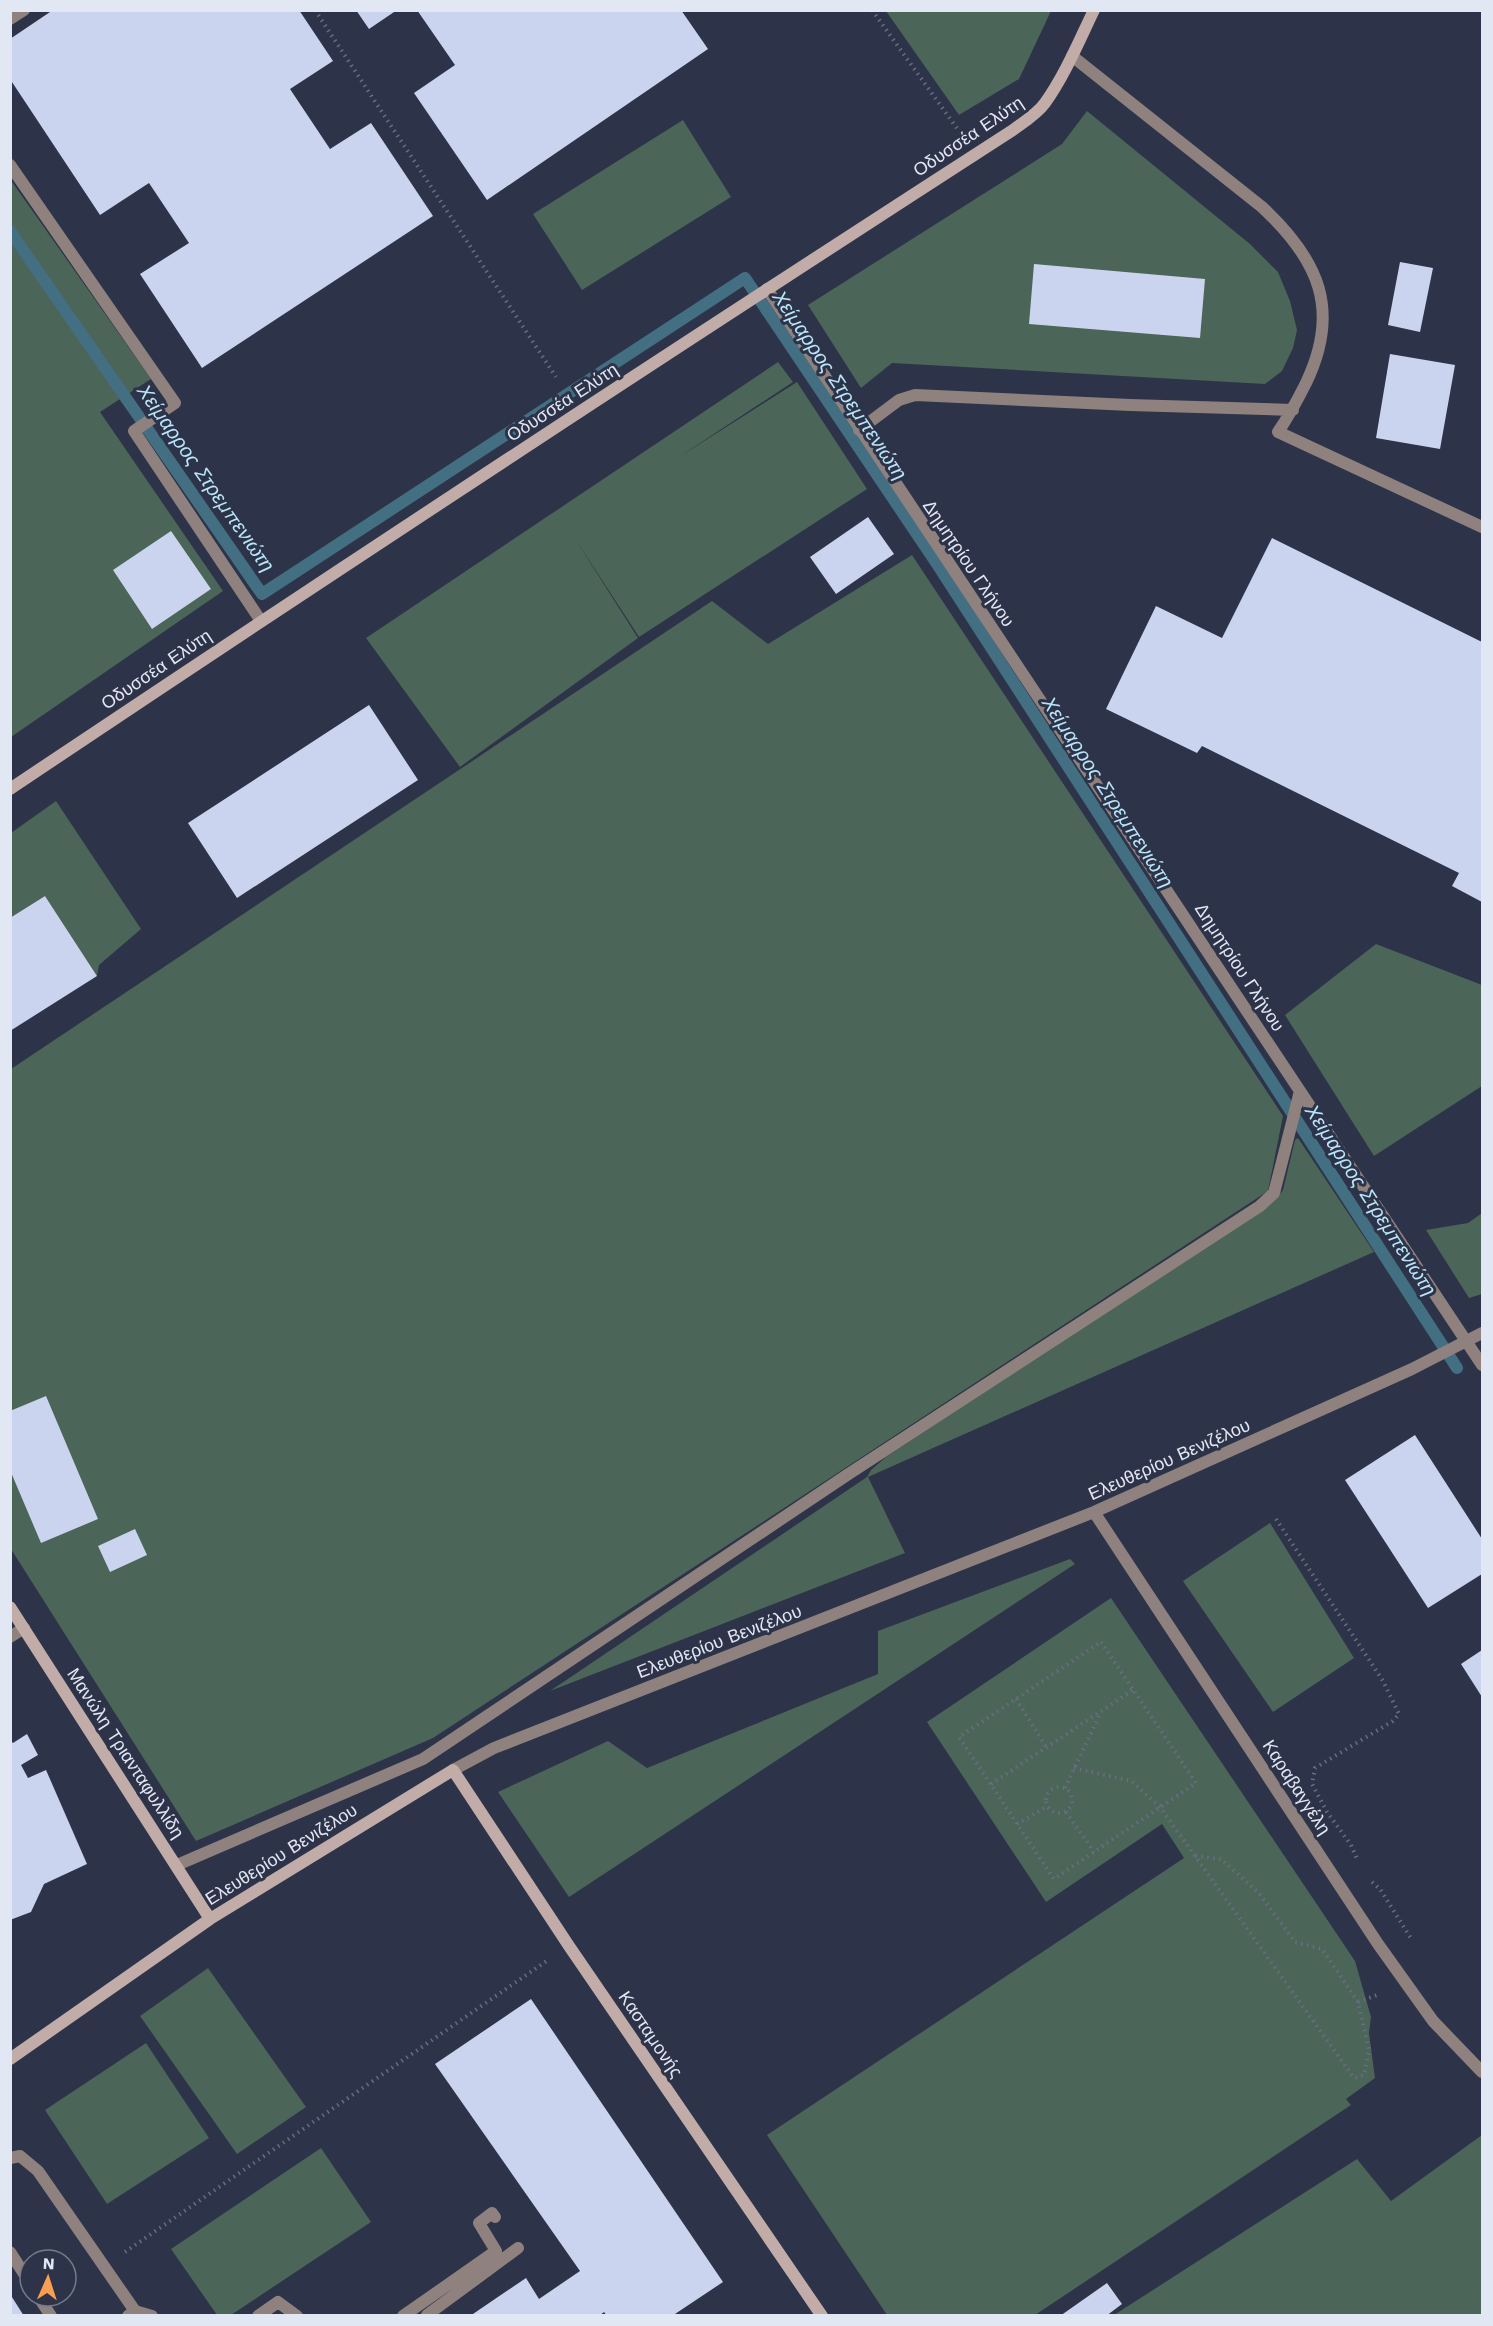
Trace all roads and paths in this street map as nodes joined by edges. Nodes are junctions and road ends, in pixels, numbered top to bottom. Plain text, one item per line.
1 (24, 10) edge
2 (315, 10) edge
3 (872, 10) edge
4 (1094, 10) edge
5 (10, 19) edge
6 (1072, 56) junction
7 (976, 154) junction
8 (10, 165) edge
9 (767, 289) junction
10 (556, 377) dead end
11 (1293, 410) junction
12 (860, 430) junction
13 (1482, 527) edge
14 (261, 621) junction
15 (10, 789) edge
16 (1300, 1091) junction
17 (1482, 1333) edge
18 (1466, 1340) junction
19 (1482, 1365) edge
20 (1094, 1512) junction
21 (1276, 1519) dead end
22 (10, 1607) edge
23 (24, 1628) junction
24 (10, 1637) edge
25 (1133, 1690) junction
26 (1016, 1699) junction
27 (1101, 1711) junction
28 (1046, 1747) junction
29 (1074, 1768) junction
30 (453, 1770) junction
31 (990, 1784) junction
32 (1065, 1788) junction
33 (1046, 1807) junction
34 (1160, 1807) junction
35 (1066, 1812) junction
36 (1017, 1824) junction
37 (1094, 1852) junction
38 (1194, 1856) junction
39 (177, 1865) junction
40 (1360, 1865) dead end
41 (1364, 1875) dead end
42 (210, 1918) junction
43 (569, 1946) junction
44 (1416, 1947) dead end
45 (10, 2060) edge
46 (1482, 2072) edge
47 (10, 2158) edge
48 (495, 2217) dead end
49 (518, 2248) dead end
50 (104, 2266) junction
51 (430, 2308) edge
52 (132, 2313) edge
53 (152, 2316) edge
54 (258, 2316) edge
55 (297, 2316) edge
56 (403, 2316) edge
57 (822, 2316) edge

1 - 5 street
2 - 10 path
3 - 7 path
4 - 6 street, Οδυσσέα Ελύτη
6 - 7 street, Οδυσσέα Ελύτη
6 - 11 street
7 - 9 street, Οδυσσέα Ελύτη
8 - 14 street
9 - 12 street, Δημητρίου Γλήνου
9 - 14 street, Οδυσσέα Ελύτη
11 - 12 street
11 - 13 street
12 - 16 street, Δημητρίου Γλήνου
14 - 15 street, Οδυσσέα Ελύτη
16 - 18 street, Δημητρίου Γλήνου
16 - 39 street
17 - 18 street, Ελευθερίου Βενιζέλου
18 - 19 street, Δημητρίου Γλήνου
18 - 20 street, Ελευθερίου Βενιζέλου
20 - 30 street, Ελευθερίου Βενιζέλου
20 - 46 street, Καραβαγγέλη
21 - 40 path
22 - 23 street, Μανώλη Τριανταφυλλίδη
23 - 24 street
23 - 39 street, Μανώλη Τριανταφυλλίδη
25 - 26 path
25 - 27 path
25 - 34 path
26 - 28 path
26 - 31 path
27 - 28 path
27 - 29 path
28 - 31 path
29 - 32 path
29 - 34 path
30 - 42 street, Ελευθερίου Βενιζέλου
30 - 43 street, Κασταμονής
31 - 36 path
32 - 33 path
32 - 35 path
33 - 35 path
33 - 36 path
34 - 37 path
34 - 38 path
35 - 37 path
36 - 37 path
38 - 38 path
39 - 42 street, Μανώλη Τριανταφυλλίδη
41 - 44 path
42 - 45 street, Ελευθερίου Βενιζέλου
43 - 50 path
43 - 57 street, Κασταμονής
47 - 50 street
48 - 51 street
49 - 51 street
50 - 52 street
51 - 56 street
52 - 53 street
54 - 55 street

